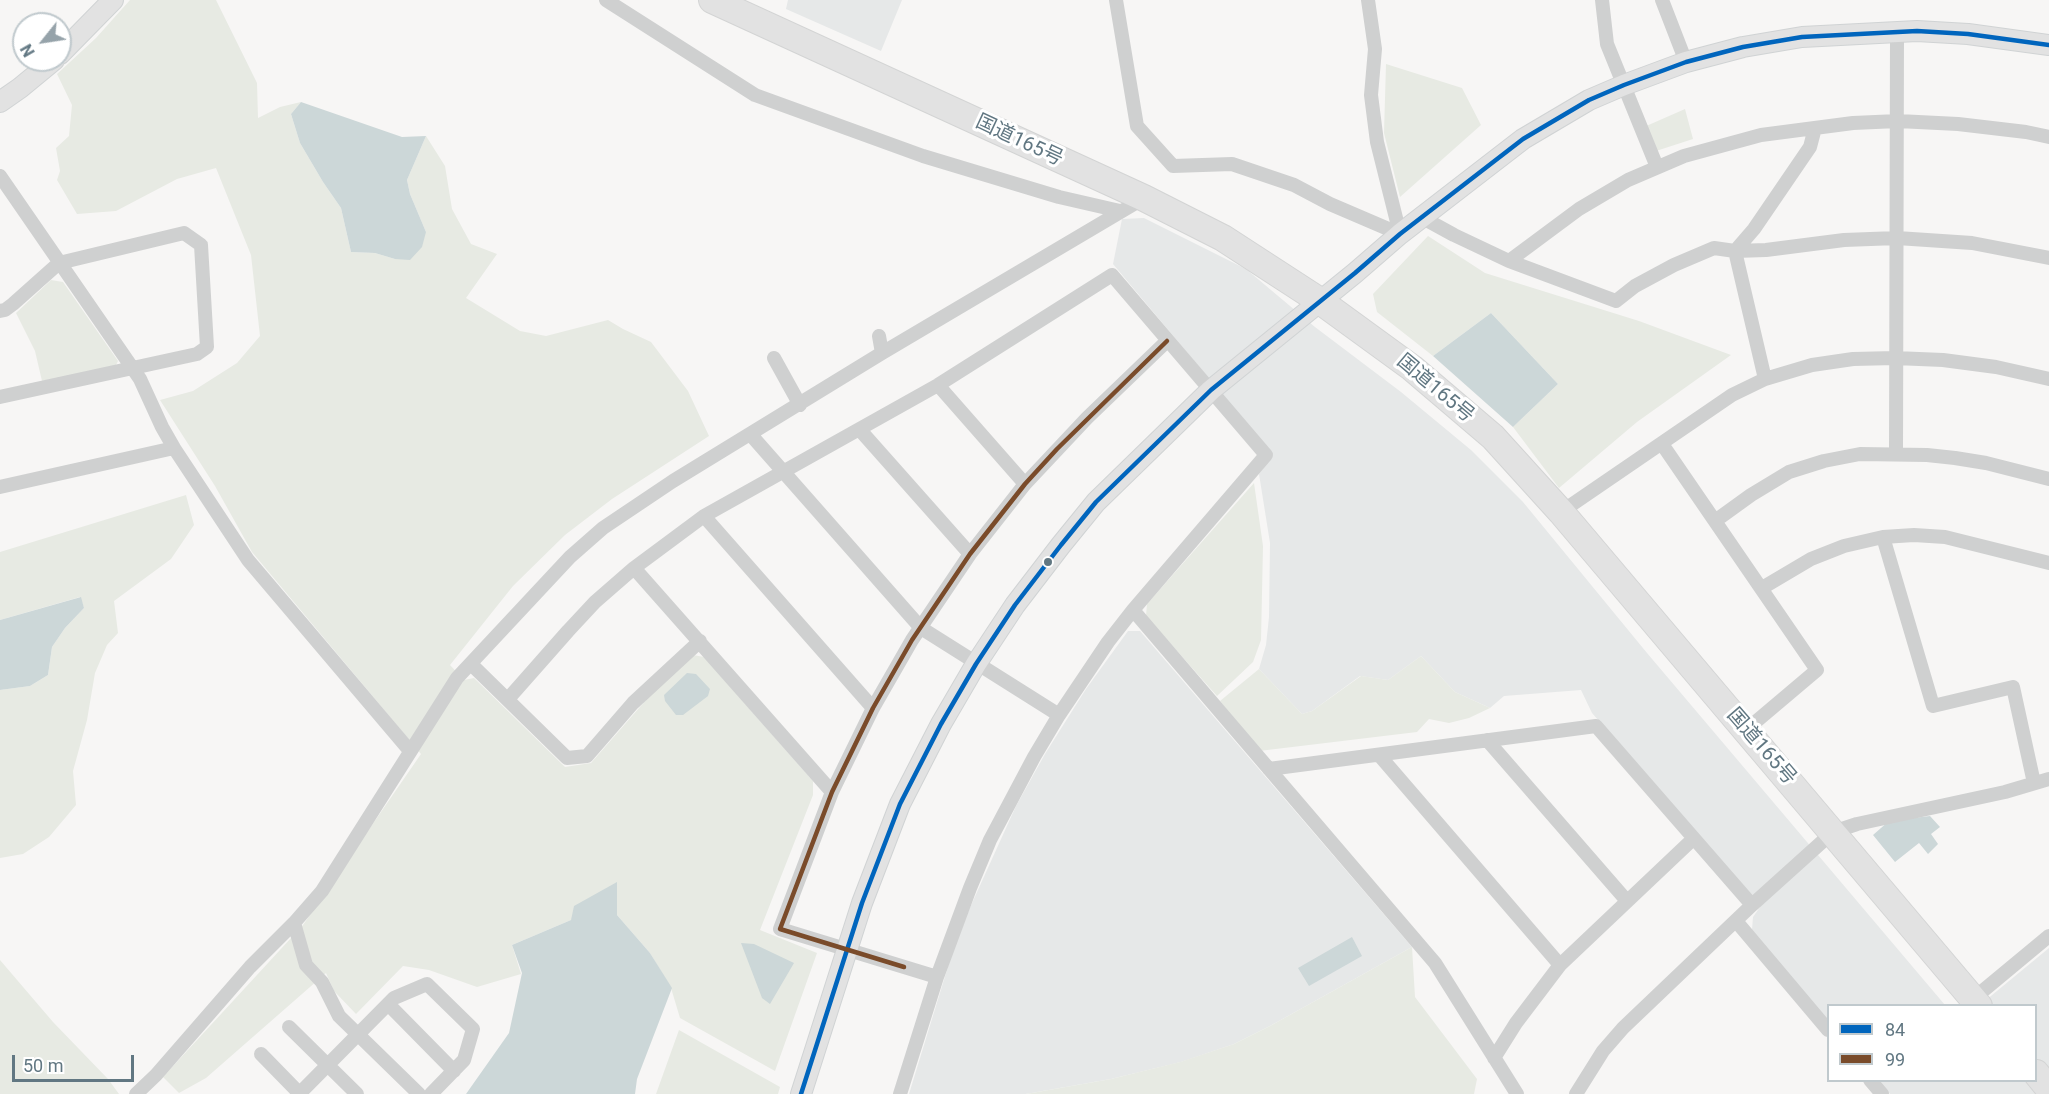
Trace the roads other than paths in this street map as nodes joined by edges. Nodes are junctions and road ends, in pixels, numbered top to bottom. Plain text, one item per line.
1 (113, 0) edge
2 (606, 0) edge
3 (712, 0) edge
4 (1116, 0) edge
5 (1368, 0) edge
6 (1602, 0) edge
7 (1662, 0) edge
8 (1897, 32) junction
9 (72, 42) edge
10 (2049, 45) edge
11 (1686, 62) junction
12 (39, 72) edge
13 (1624, 85) junction
14 (0, 102) edge
15 (1898, 122) junction
16 (1815, 128) junction
17 (2049, 137) edge
18 (1657, 167) junction
19 (0, 176) edge
20 (1144, 198) junction
21 (1120, 211) junction
22 (1423, 218) junction
23 (1400, 234) junction
24 (1897, 238) junction
25 (1735, 251) junction
26 (2049, 258) edge
27 (1509, 261) junction
28 (59, 262) junction
29 (1320, 301) junction
30 (0, 311) edge
31 (879, 336) dead end
32 (1167, 340) junction
33 (882, 353) junction
34 (774, 358) dead end
35 (1895, 358) junction
36 (133, 369) junction
37 (1765, 379) junction
38 (2049, 379) edge
39 (938, 385) junction
40 (1211, 390) junction
41 (0, 397) edge
42 (800, 405) junction
43 (860, 430) junction
44 (751, 435) junction
45 (1662, 444) junction
46 (174, 448) junction
47 (1896, 454) junction
48 (783, 472) junction
49 (2049, 479) edge
50 (1025, 484) junction
51 (0, 487) edge
52 (1561, 512) junction
53 (704, 516) junction
54 (1715, 521) junction
55 (1883, 537) junction
56 (970, 554) junction
57 (2049, 563) edge
58 (634, 568) junction
59 (1761, 588) junction
60 (1133, 610) junction
61 (921, 628) junction
62 (700, 641) junction
63 (471, 664) junction
64 (976, 664) junction
65 (508, 699) junction
66 (873, 708) junction
67 (1059, 715) junction
68 (1746, 730) junction
69 (1487, 740) junction
70 (410, 751) junction
71 (1379, 755) junction
72 (1269, 769) junction
73 (2049, 779) edge
74 (2034, 783) junction
75 (832, 792) junction
76 (1833, 832) junction
77 (1693, 839) junction
78 (1627, 901) junction
79 (1752, 905) junction
80 (1736, 921) junction
81 (294, 923) junction
82 (2049, 936) edge
83 (846, 949) junction
84 (1560, 965) junction
85 (937, 977) junction
86 (1976, 1002) edge
87 (388, 1005) junction
88 (289, 1027) dead end
89 (1827, 1029) edge
90 (359, 1035) junction
91 (261, 1054) dead end
92 (1494, 1058) junction
93 (328, 1065) junction
94 (454, 1071) junction
95 (2037, 1074) edge
96 (1872, 1082) edge
97 (2049, 1088) edge
98 (136, 1094) edge
99 (299, 1094) edge
100 (357, 1094) edge
101 (419, 1094) edge
102 (431, 1094) edge
103 (801, 1094) edge
104 (900, 1094) edge
105 (1517, 1094) edge
106 (1576, 1094) edge
107 (1882, 1094) edge
108 (2041, 1094) edge

1 - 9 street
2 - 21 street
3 - 20 highway, 国道165号
4 - 23 street
5 - 23 street
6 - 13 street
7 - 11 street
8 - 10 street
8 - 11 street
8 - 15 street
11 - 13 street
12 - 14 street
13 - 18 street
13 - 22 street
15 - 16 street
15 - 17 street
15 - 24 street
16 - 18 street
16 - 25 street
18 - 27 street
19 - 28 street
20 - 21 street
20 - 29 highway, 国道165号
21 - 33 street
22 - 23 street
22 - 27 street
23 - 29 street
24 - 25 street
24 - 26 street
24 - 35 street
25 - 27 street
25 - 37 street
28 - 30 street
28 - 36 street
28 - 36 street
29 - 40 street
29 - 52 highway, 国道165号
31 - 33 street
32 - 39 street
32 - 40 street
32 - 50 street
33 - 42 street
34 - 42 street
35 - 37 street
35 - 38 street
35 - 47 street
36 - 41 street
36 - 46 street
37 - 45 street
39 - 43 street
39 - 50 street
40 - 60 street
40 - 64 street
42 - 44 street
43 - 48 street
43 - 56 street
44 - 48 street
44 - 63 street
45 - 52 street
45 - 54 street
46 - 51 street
46 - 70 street
47 - 49 street
47 - 54 street
48 - 53 street
48 - 61 street
50 - 56 street
52 - 68 highway, 国道165号
53 - 58 street
53 - 66 street
54 - 59 street
55 - 57 street
55 - 59 street
55 - 74 street
56 - 61 street
58 - 62 street
58 - 65 street
59 - 68 street
60 - 67 street
60 - 72 street
61 - 64 street
61 - 66 street
62 - 65 street
62 - 75 street
63 - 65 street
63 - 70 street
64 - 67 street
64 - 83 street
66 - 75 street
67 - 85 street
68 - 76 highway, 国道165号
69 - 71 street
69 - 77 street
69 - 78 street
70 - 81 street
71 - 72 street
71 - 84 street
72 - 92 street
73 - 74 street
74 - 76 street
75 - 83 street
76 - 79 street
76 - 86 highway, 国道165号
77 - 78 street
77 - 79 street
78 - 84 street
79 - 80 street
80 - 89 street
80 - 106 street
81 - 90 street
81 - 98 street
82 - 86 street
83 - 85 street
83 - 103 street
84 - 92 street
85 - 104 street
87 - 90 street
87 - 94 street
87 - 94 street
88 - 93 street
90 - 93 street
90 - 101 street
91 - 99 street
92 - 105 street
93 - 99 street
93 - 100 street
94 - 102 street
95 - 97 highway
96 - 107 street
97 - 108 street

